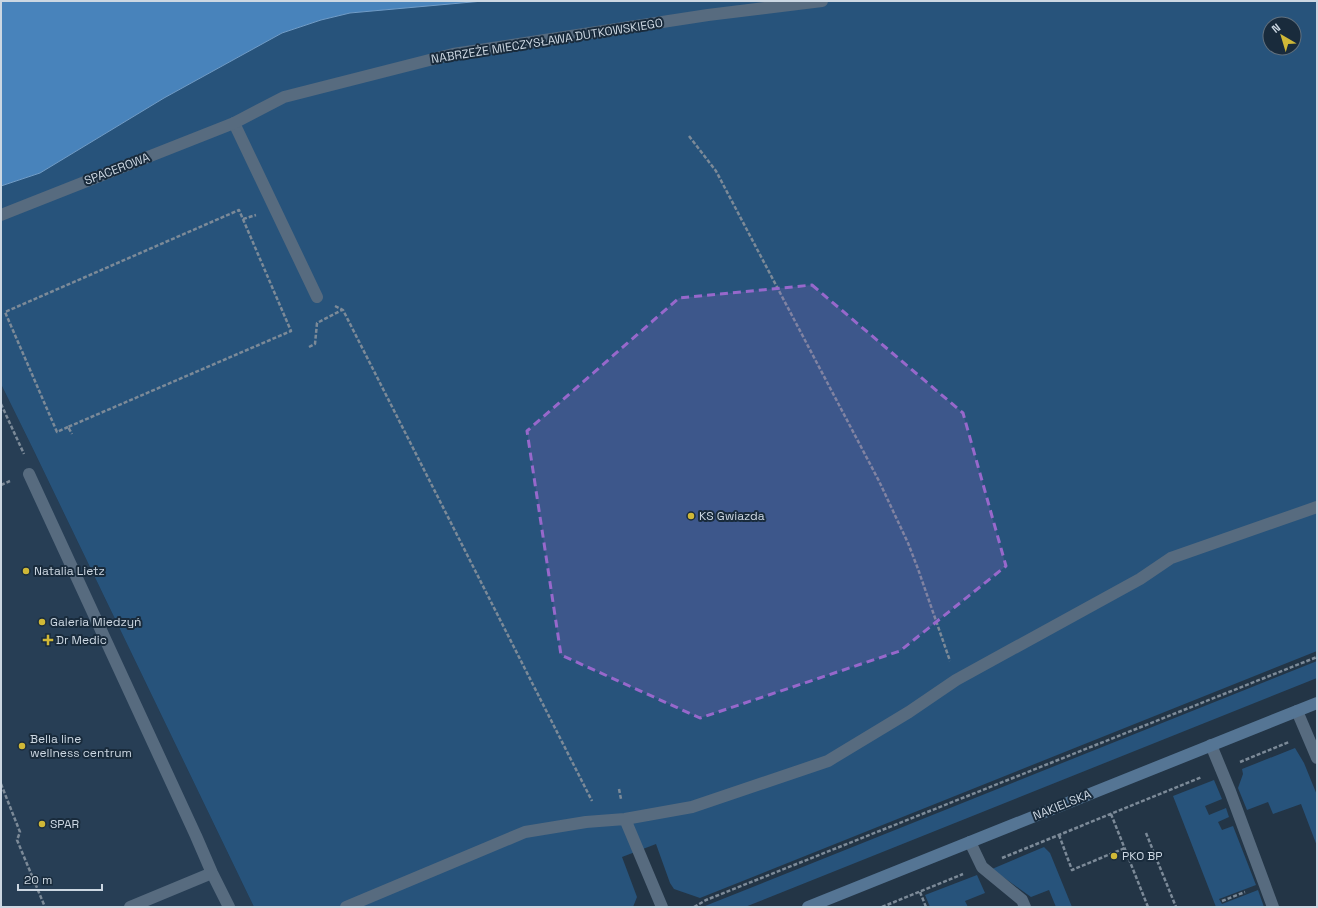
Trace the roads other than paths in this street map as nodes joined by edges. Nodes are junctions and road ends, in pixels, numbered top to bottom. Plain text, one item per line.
1 (822, 1) edge
2 (234, 123) junction
3 (1, 214) edge
4 (317, 297) dead end
5 (29, 474) road end
6 (1317, 507) edge
7 (1317, 702) edge
8 (1297, 711) junction
9 (1210, 745) junction
10 (1317, 758) edge
11 (625, 819) junction
12 (970, 842) junction
13 (212, 872) junction
14 (130, 907) edge
15 (230, 907) edge
16 (346, 907) edge
17 (662, 907) edge
18 (808, 907) edge
19 (1025, 907) edge
20 (1273, 907) edge

1 - 2 street, NABRZEŻE MIECZYSŁAWA DUTKOWSKIEGO
2 - 3 street, SPACEROWA
2 - 4 street
5 - 13 street
6 - 11 street
7 - 8 main road, NAKIELSKA
8 - 9 main road, NAKIELSKA
8 - 10 street
9 - 12 main road, NAKIELSKA
9 - 20 street
11 - 16 street
11 - 17 street
12 - 18 main road, NAKIELSKA
12 - 19 street
13 - 14 street
13 - 15 street

